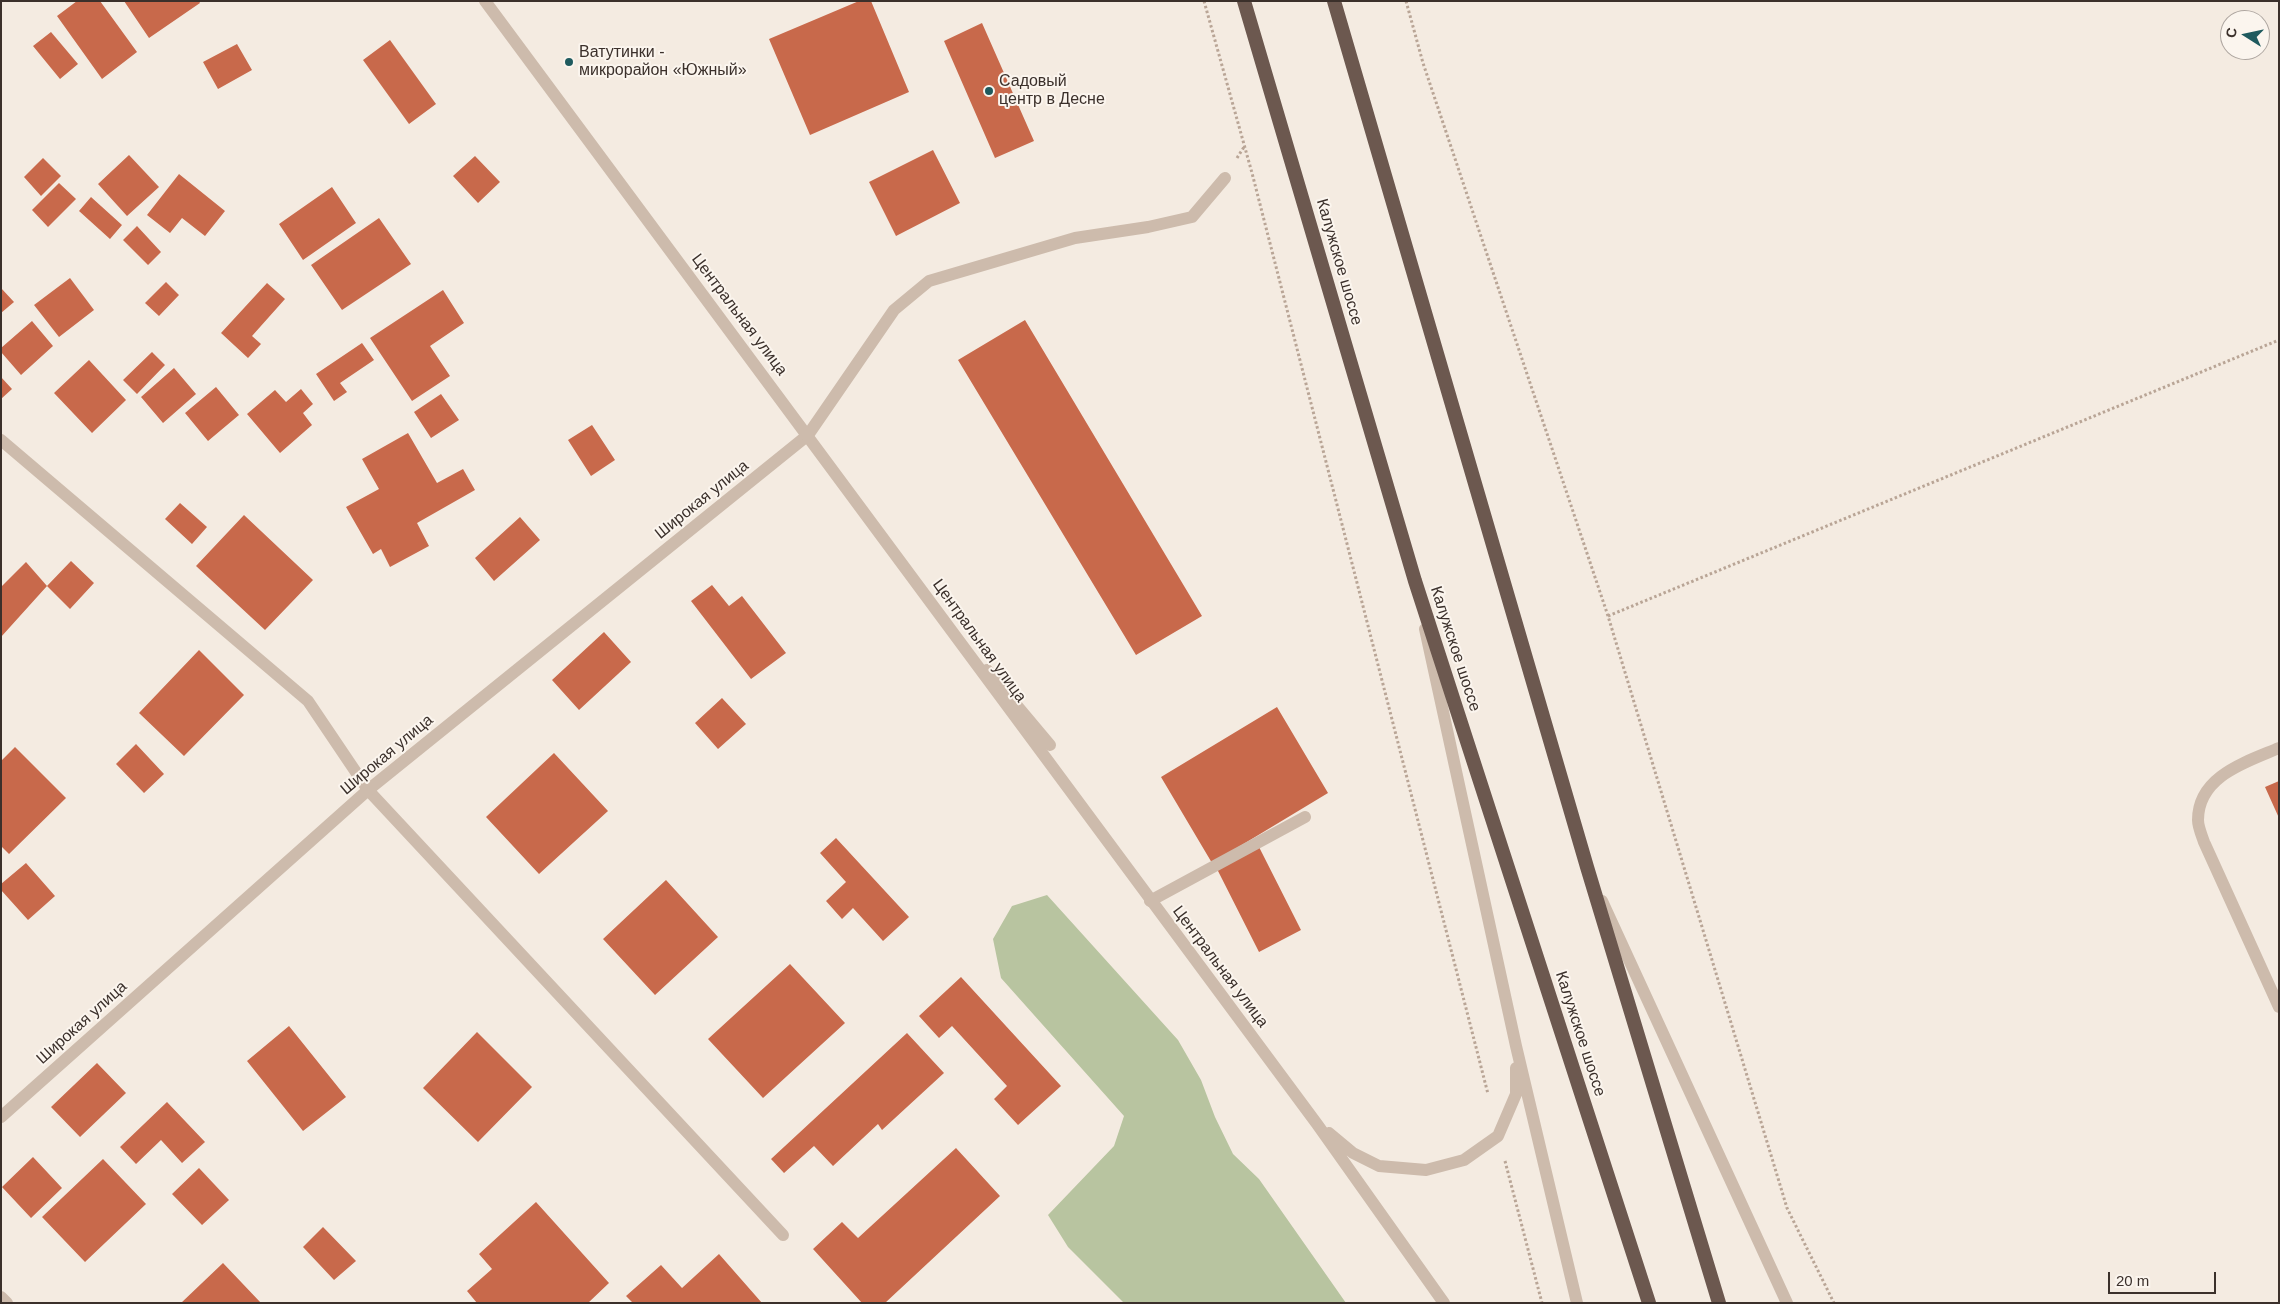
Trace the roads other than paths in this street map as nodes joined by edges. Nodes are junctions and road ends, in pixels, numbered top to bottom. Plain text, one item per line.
1 (484, 1) edge
2 (1244, 1) edge
3 (1334, 1) edge
4 (1225, 178) dead end
5 (808, 435) junction
6 (1, 440) edge
7 (1415, 581) junction
8 (934, 607) junction
9 (1050, 745) dead end
10 (2279, 748) edge
11 (368, 790) junction
12 (1305, 817) dead end
13 (1587, 867) junction
14 (1150, 901) junction
15 (2279, 1008) edge
16 (1516, 1046) junction
17 (1, 1117) edge
18 (1317, 1124) junction
19 (783, 1235) dead end
20 (1, 1297) edge
21 (7, 1303) edge
22 (1444, 1303) edge
23 (1577, 1303) edge
24 (1649, 1303) edge
25 (1719, 1303) edge
26 (1787, 1303) edge

1 - 5 street, Центральная улица
2 - 7 highway, Калужское шоссе
3 - 13 highway
4 - 5 street, Широкая улица
5 - 8 street, Центральная улица
5 - 11 street, Широкая улица
6 - 11 street
7 - 16 street
7 - 24 highway, Калужское шоссе
8 - 9 street
8 - 14 street, Центральная улица
10 - 15 street
11 - 17 street, Широкая улица
11 - 19 street
12 - 14 street
13 - 25 highway
13 - 26 street
14 - 18 street, Центральная улица
16 - 18 street
16 - 23 street
18 - 22 street, Центральная улица
20 - 21 street

